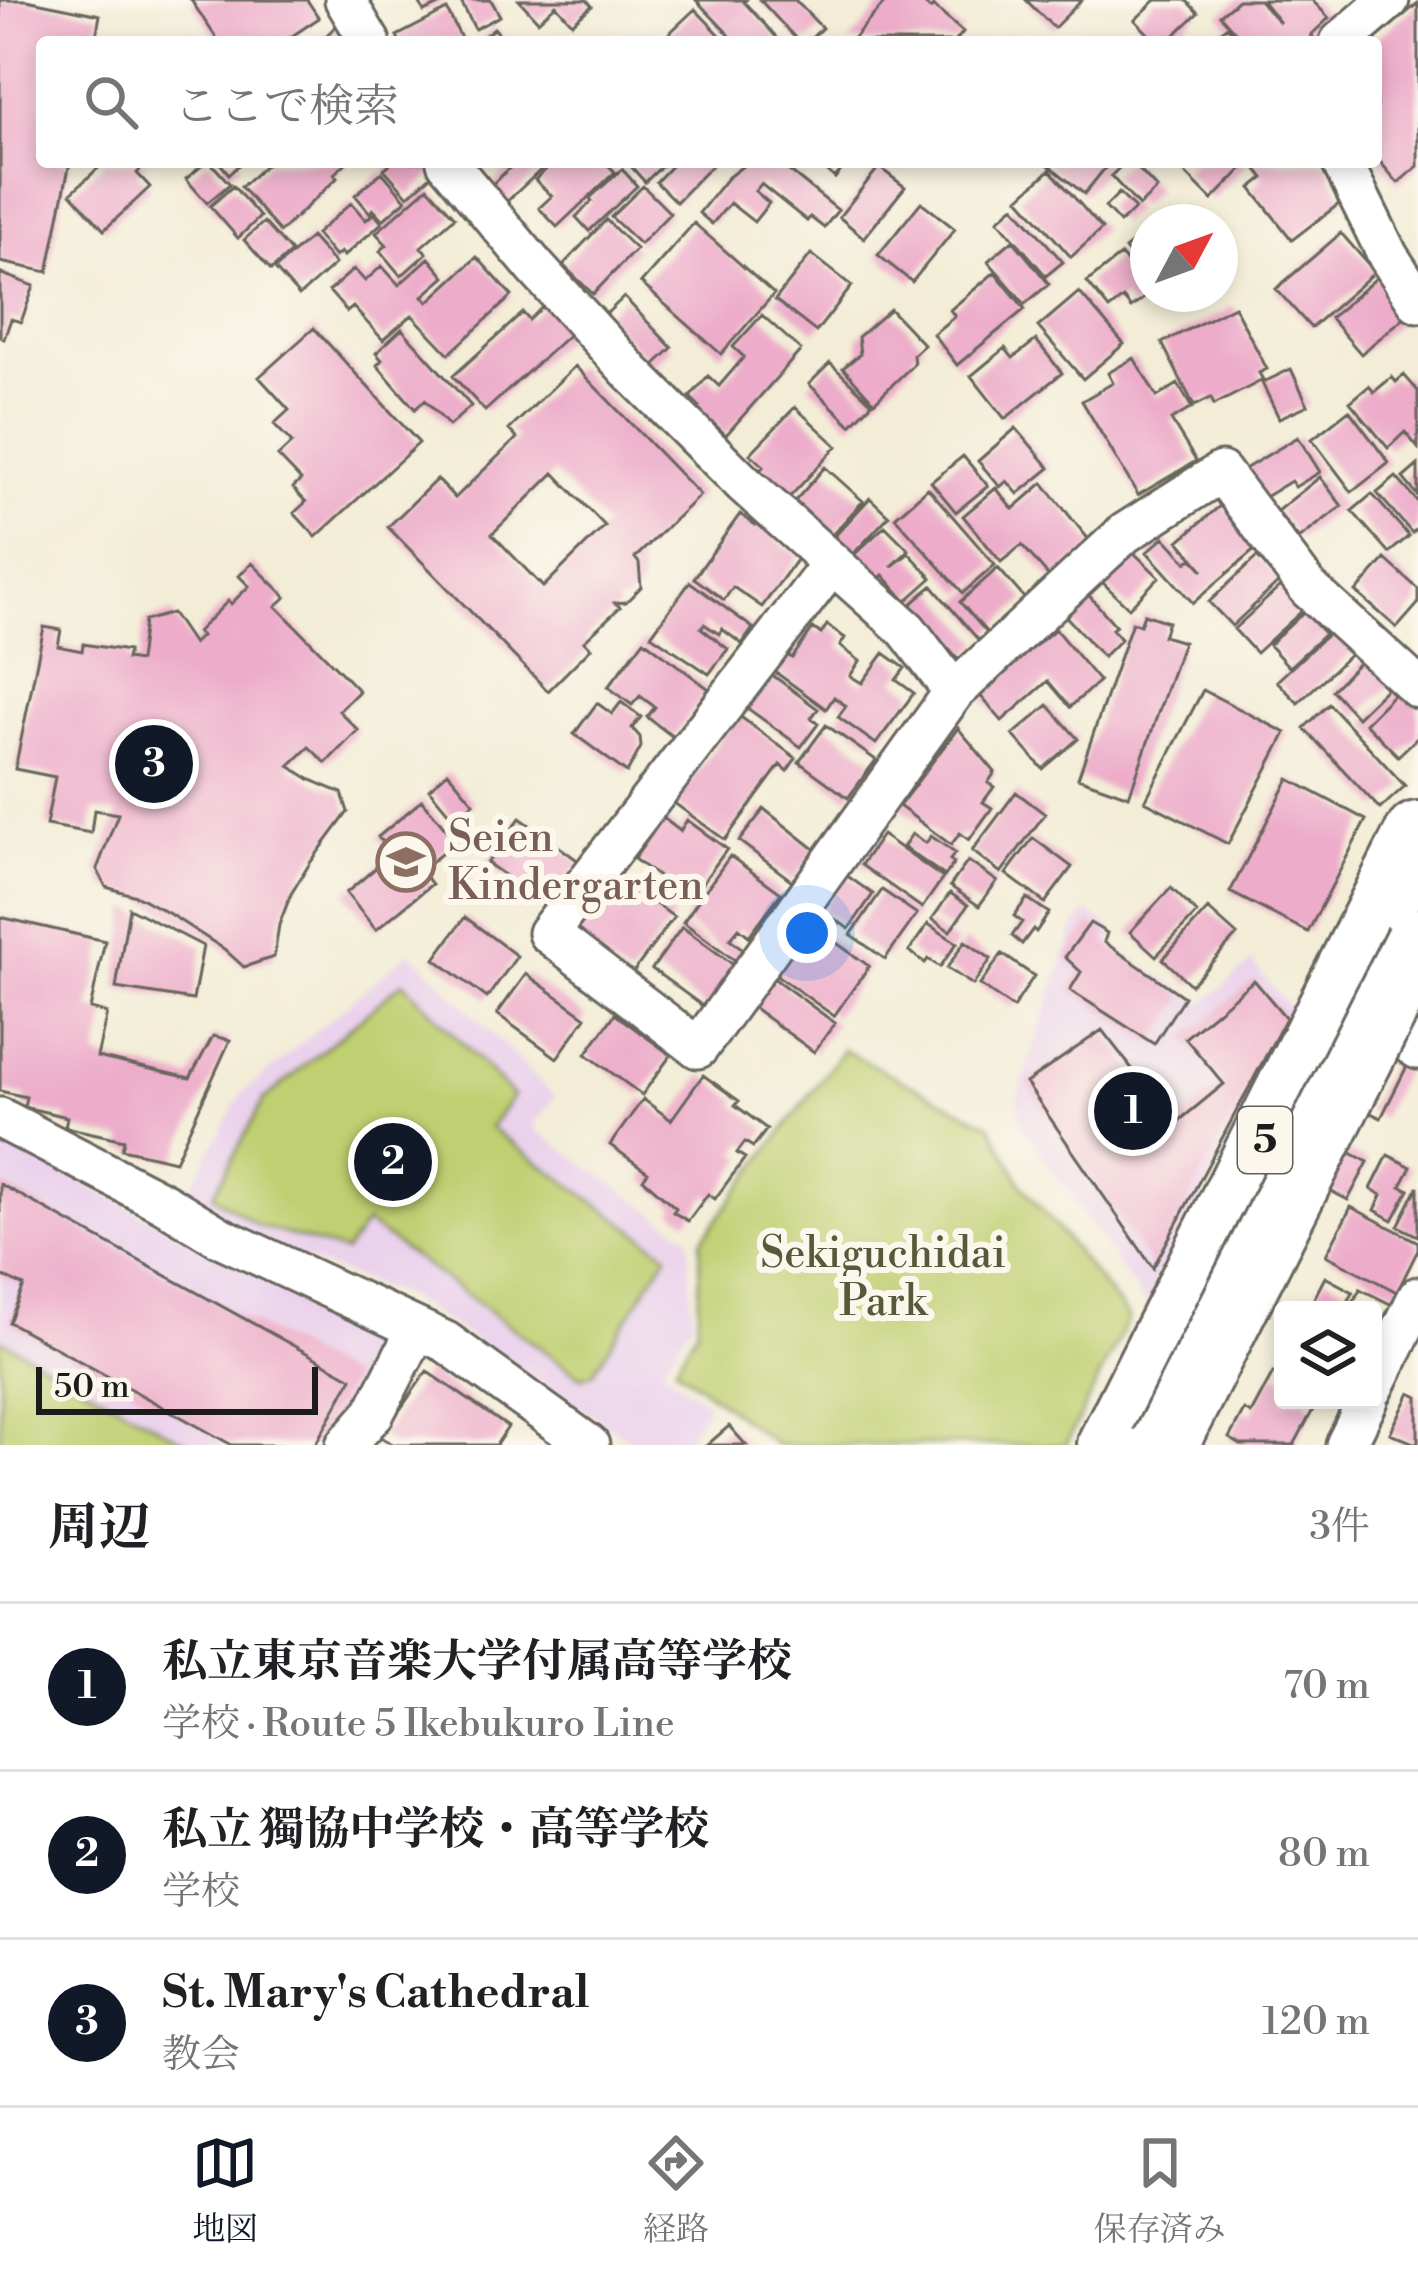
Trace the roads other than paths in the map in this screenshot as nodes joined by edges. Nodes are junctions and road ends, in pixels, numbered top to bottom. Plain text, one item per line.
1 (345, 0) edge
2 (1389, 0) edge
3 (366, 36) edge
4 (1347, 36) edge
5 (452, 168) edge
6 (1345, 168) edge
7 (1418, 302) edge
8 (832, 565) junction
9 (1418, 688) edge
10 (954, 692) junction
11 (1418, 835) edge
12 (1418, 942) edge
13 (1353, 1009) dead end
14 (1418, 1049) edge
15 (0, 1118) edge
16 (1418, 1298) edge
17 (417, 1328) junction
18 (1382, 1371) edge
19 (1365, 1409) edge
20 (1353, 1443) edge
21 (346, 1445) edge
22 (590, 1445) edge
23 (1111, 1445) edge
24 (1165, 1445) edge

1 - 3 street
2 - 4 street
5 - 8 street
6 - 7 street
8 - 10 street
8 - 10 street
9 - 10 street
11 - 23 highway, 5
12 - 24 highway, 5, bridge
13 - 14 street
15 - 17 street
16 - 18 street
17 - 21 street
17 - 22 street
19 - 20 street

